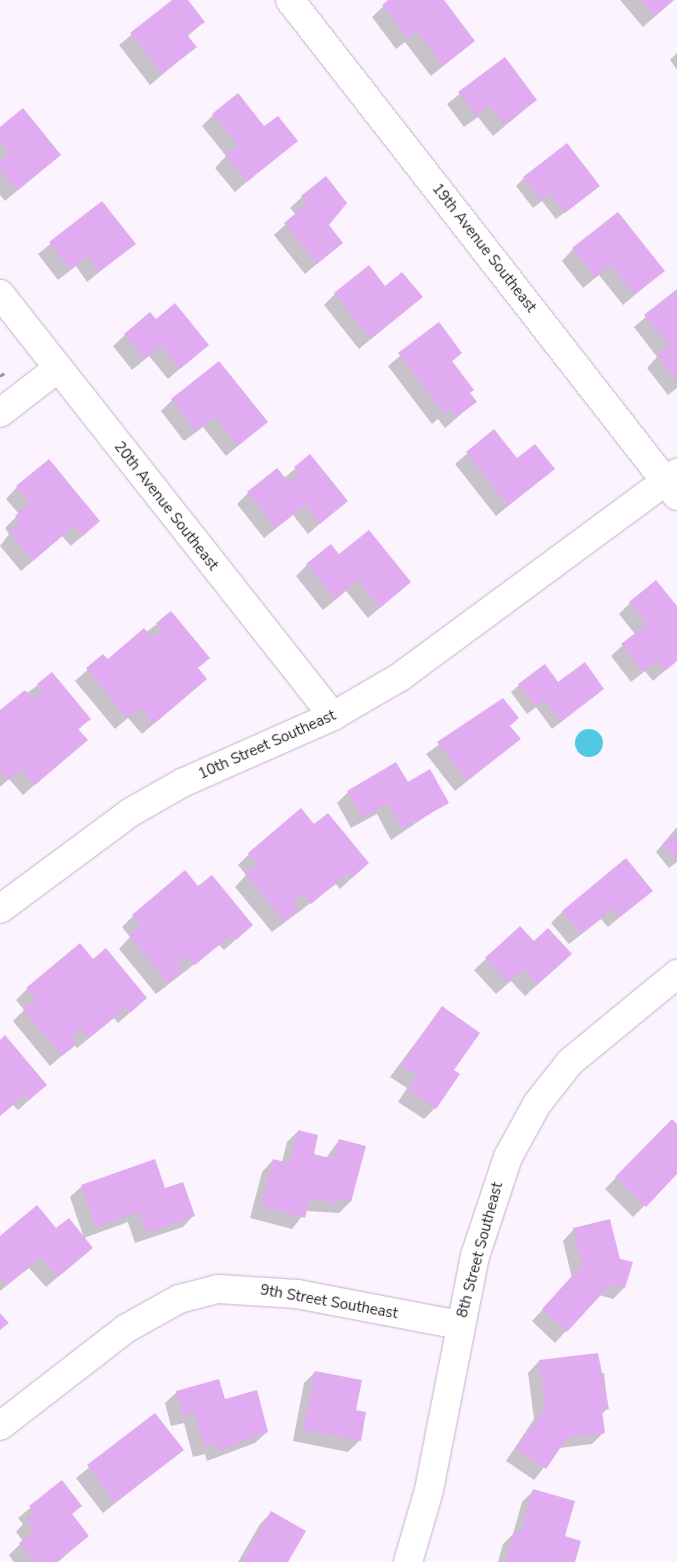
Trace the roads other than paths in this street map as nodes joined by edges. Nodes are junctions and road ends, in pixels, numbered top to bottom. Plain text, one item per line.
1 (290, 0) edge
2 (0, 294) edge
3 (57, 369) junction
4 (0, 413) edge
5 (673, 484) edge
6 (333, 716) junction
7 (0, 909) edge
8 (677, 974) edge
9 (460, 1324) junction
10 (0, 1426) edge
11 (408, 1562) edge

1 - 5 street, 19th Avenue Southeast
2 - 3 street, 20th Avenue Southeast
3 - 4 street
3 - 6 street, 20th Avenue Southeast
5 - 6 street, 10th Street Southeast
6 - 7 street, 10th Street Southeast
8 - 9 street, 8th Street Southeast
9 - 10 street, 9th Street Southeast
9 - 11 street, 8th Street Southeast

